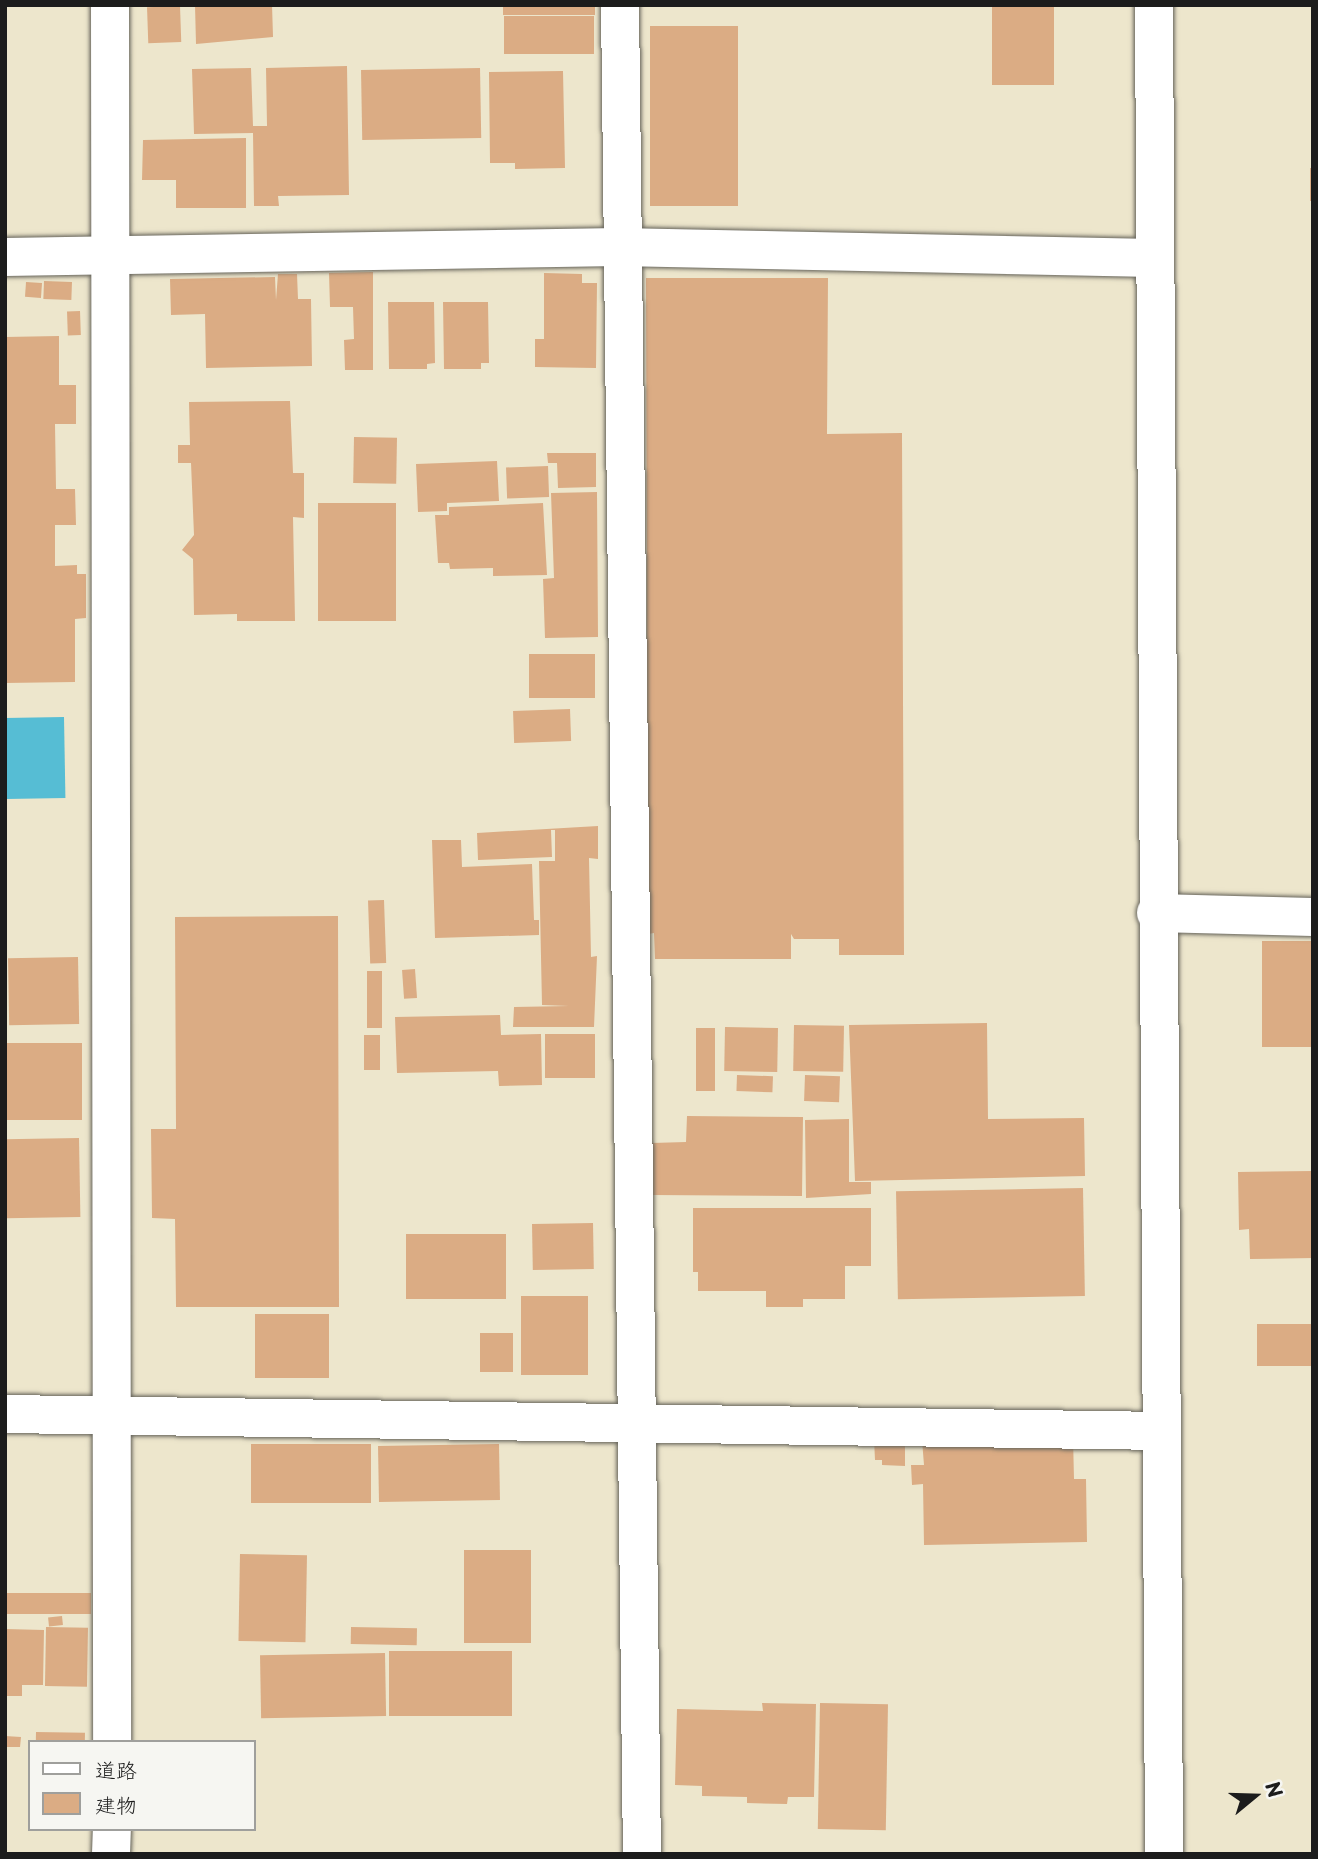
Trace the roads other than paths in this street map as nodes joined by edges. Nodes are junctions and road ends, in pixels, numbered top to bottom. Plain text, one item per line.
1 (110, 5) edge
2 (620, 5) edge
3 (1154, 5) edge
4 (619, 247) junction
5 (5, 257) edge
6 (108, 257) junction
7 (1154, 258) junction
8 (1156, 914) junction
9 (1313, 917) edge
10 (114, 1413) junction
11 (5, 1415) edge
12 (636, 1421) junction
13 (1160, 1431) junction
14 (112, 1740) edge
15 (112, 1831) edge
16 (111, 1854) edge
17 (642, 1854) edge
18 (1164, 1854) edge

1 - 6 street
2 - 4 street
3 - 7 street
4 - 6 street
4 - 7 street
4 - 12 street
5 - 6 street
6 - 10 street
7 - 8 street
8 - 9 street
8 - 13 street
10 - 11 street
10 - 12 street
10 - 14 street
12 - 13 street
12 - 17 street
13 - 18 street
15 - 16 street

